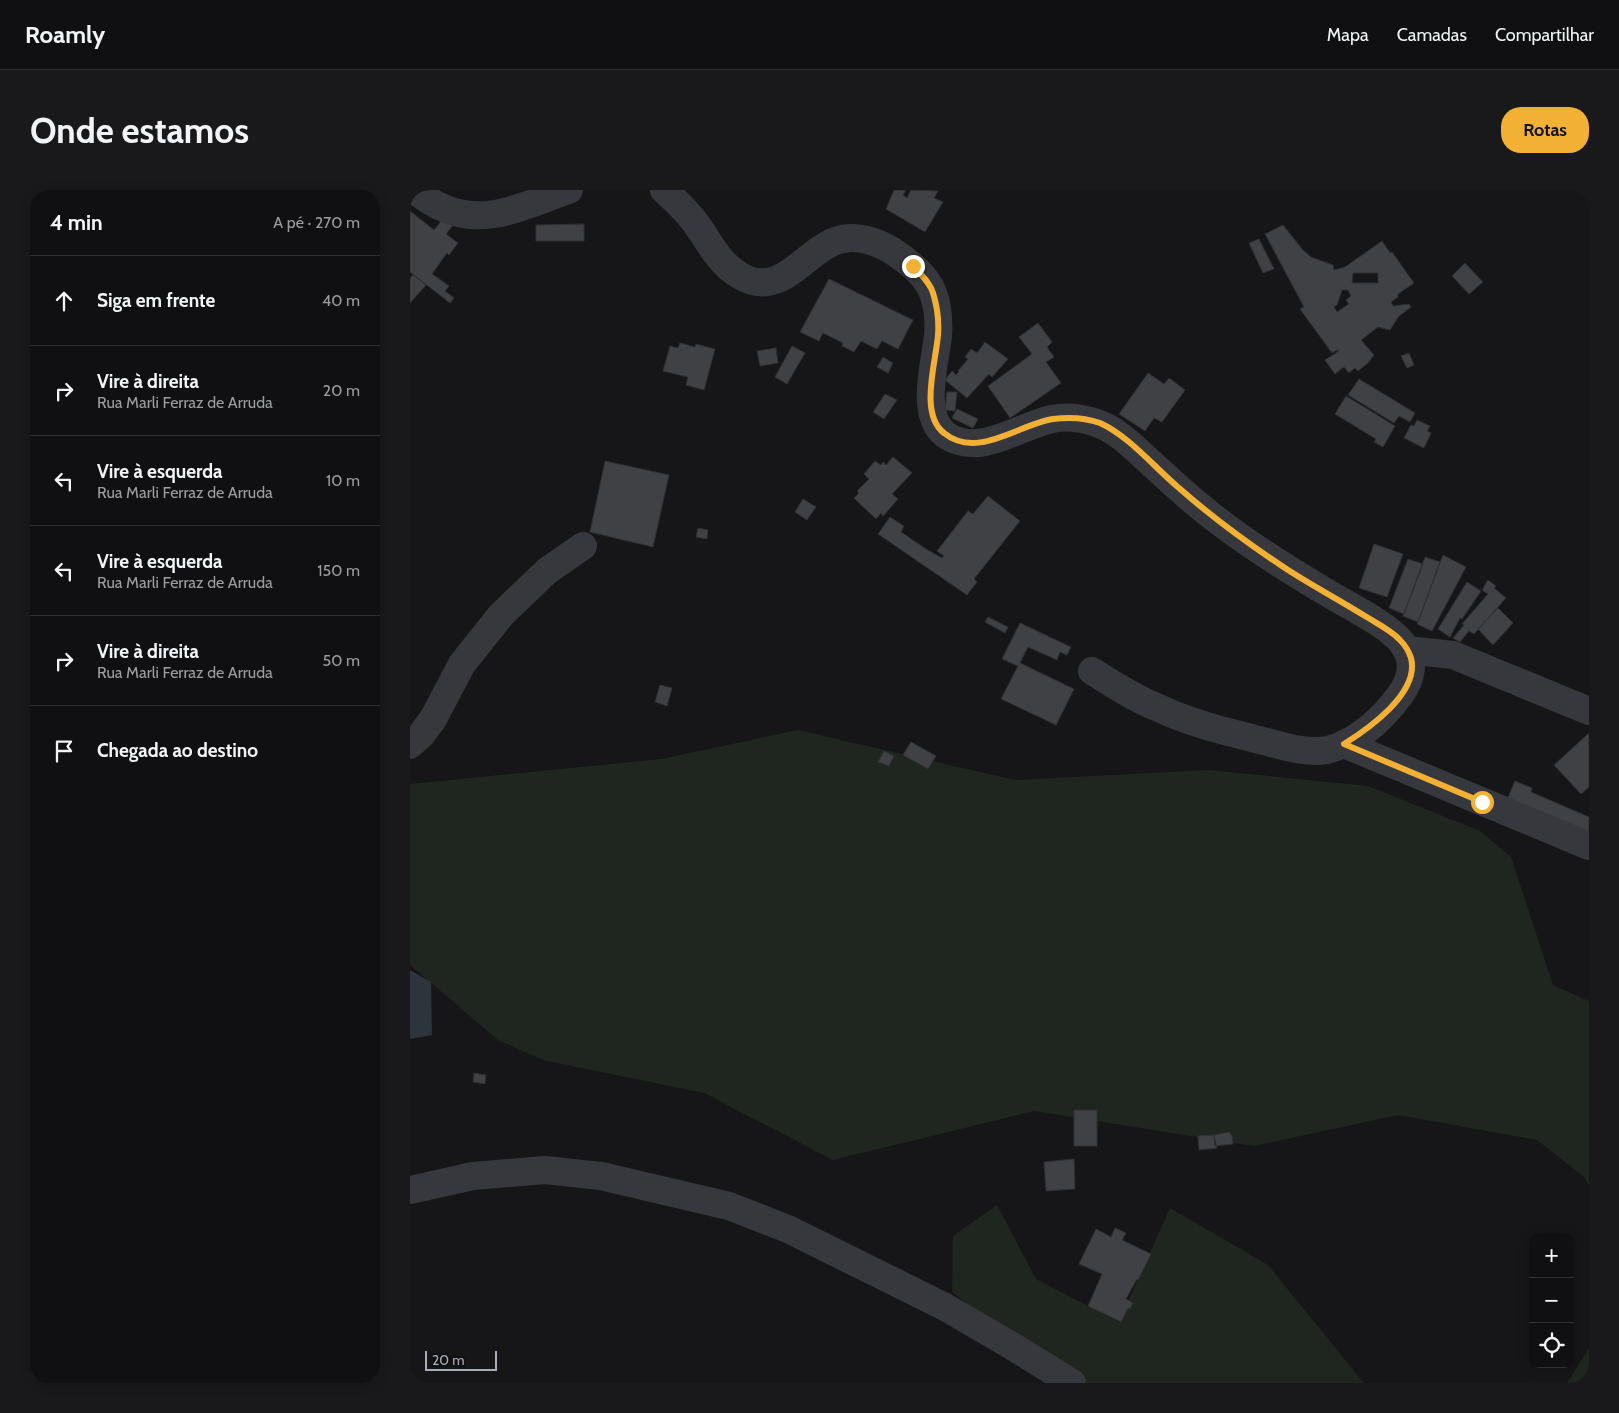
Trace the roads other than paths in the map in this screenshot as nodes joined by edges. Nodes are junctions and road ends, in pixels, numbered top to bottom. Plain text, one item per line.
1 (413, 190) edge
2 (569, 190) edge
3 (664, 190) edge
4 (583, 546) dead end
5 (1407, 650) junction
6 (1092, 671) dead end
7 (1589, 711) edge
8 (410, 744) edge
9 (1344, 744) junction
10 (1589, 846) edge
11 (410, 1190) edge
12 (1072, 1383) edge

1 - 2 street
3 - 5 street
4 - 8 street
5 - 7 street
5 - 9 street
6 - 9 street
9 - 10 street
11 - 12 street

